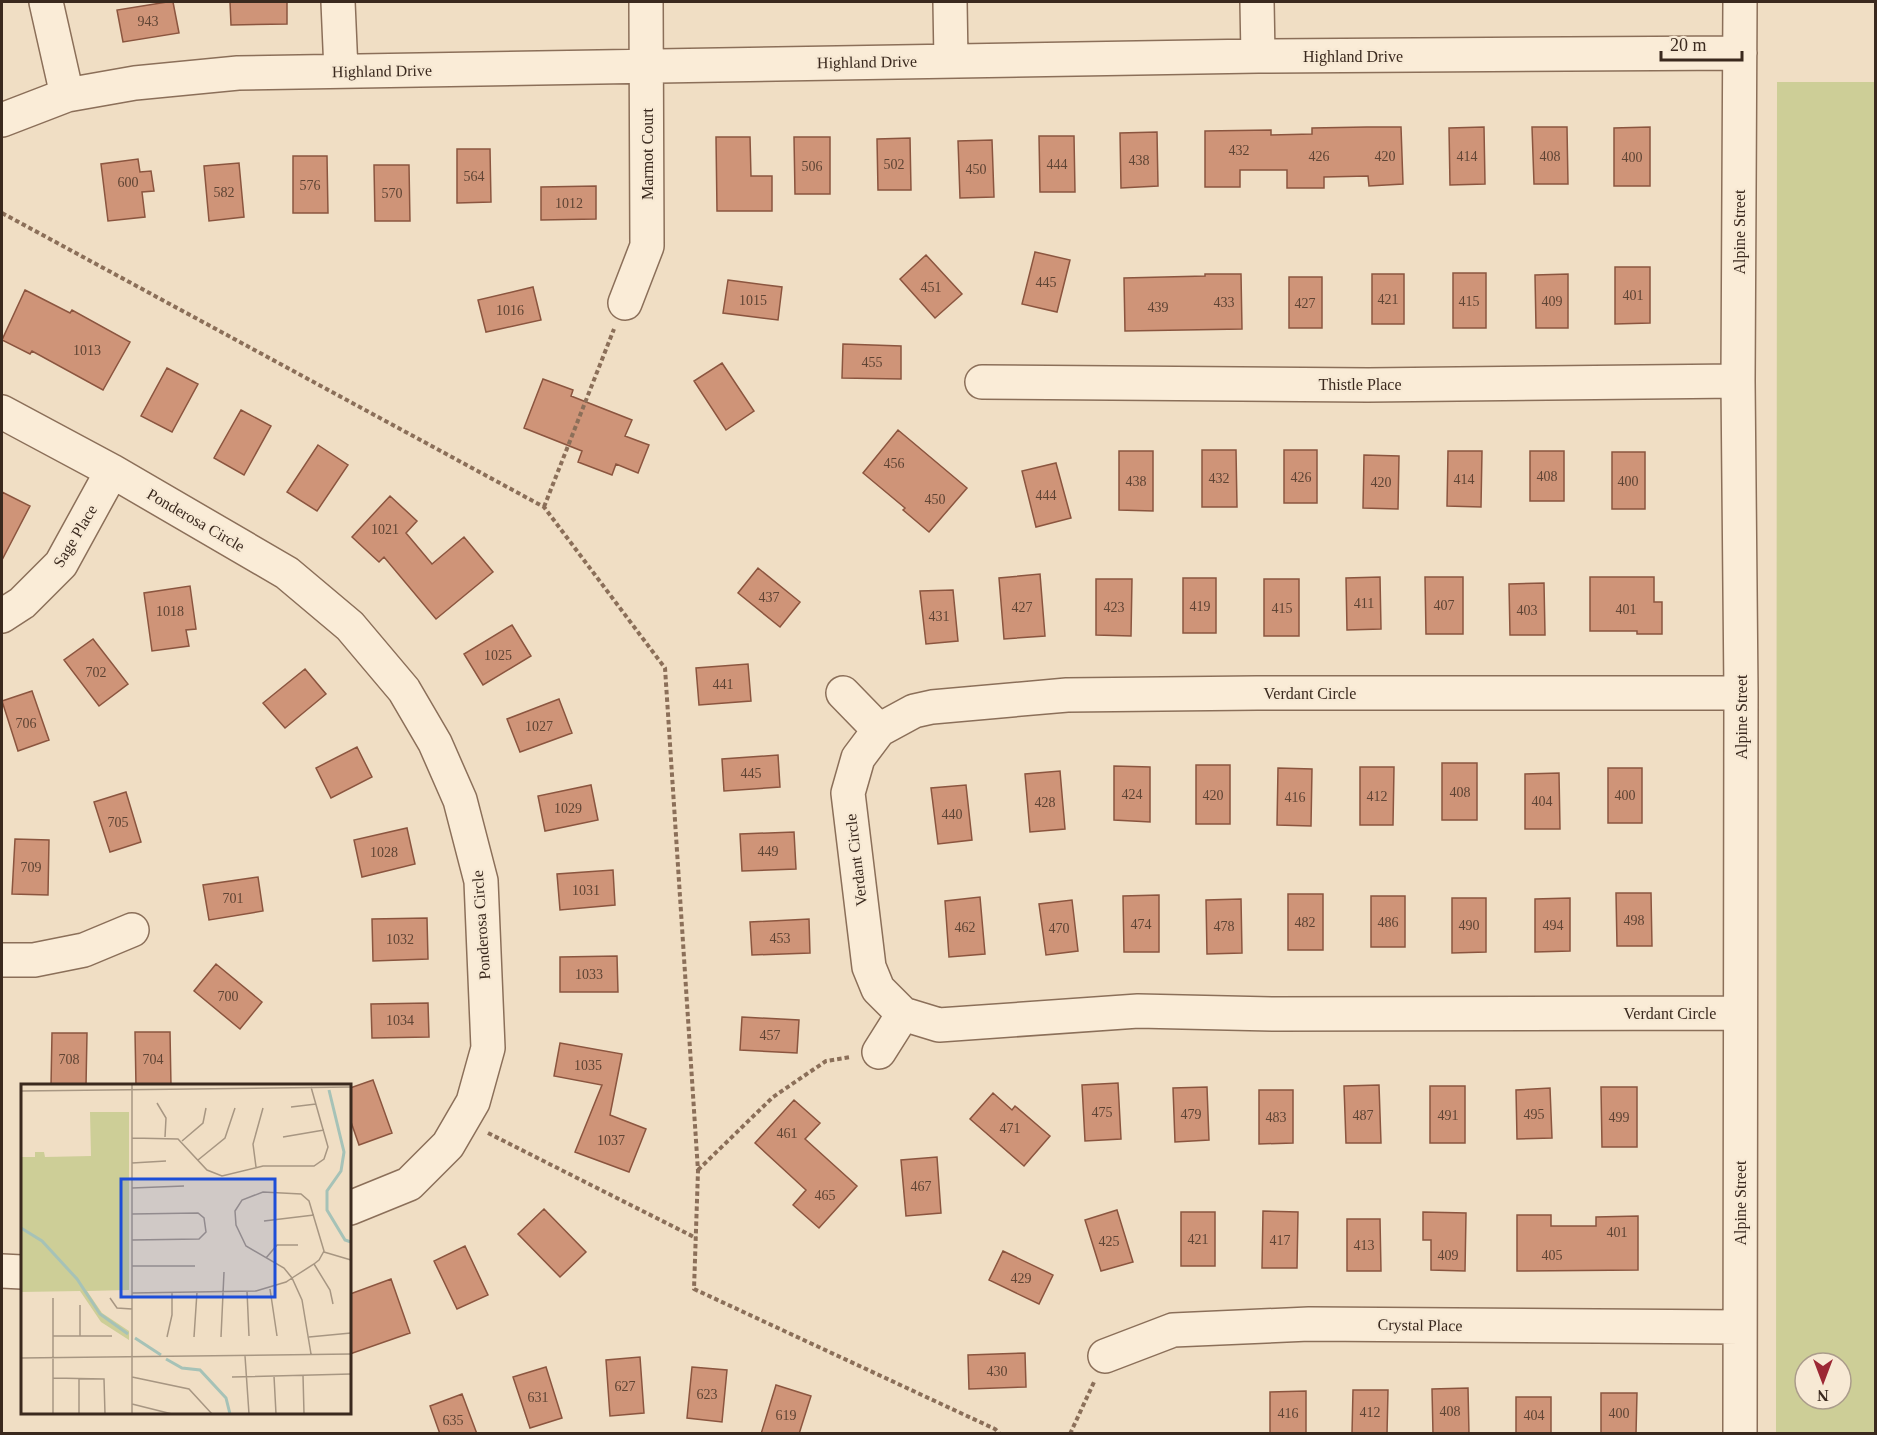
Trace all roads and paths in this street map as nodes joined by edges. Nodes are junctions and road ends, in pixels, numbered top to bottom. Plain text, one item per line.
1 (46, 2) edge
2 (338, 2) edge
3 (646, 2) edge
4 (950, 2) edge
5 (1257, 2) edge
6 (1740, 2) edge
7 (1740, 52) junction
8 (1258, 56) junction
9 (951, 61) junction
10 (646, 66) junction
11 (341, 71) junction
12 (67, 95) junction
13 (2, 120) edge
14 (2, 213) edge
15 (625, 303) joint
16 (1738, 381) junction
17 (982, 382) dead end
18 (2, 412) edge
19 (112, 471) junction
20 (544, 507) junction
21 (2, 616) edge
22 (843, 693) dead end
23 (1741, 693) junction
24 (879, 730) junction
25 (132, 930) dead end
26 (2, 960) edge
27 (1740, 1013) junction
28 (903, 1014) junction
29 (879, 1052) joint
30 (462, 1120) junction
31 (698, 1171) junction
32 (351, 1208) edge
33 (696, 1238) junction
34 (2, 1271) edge
35 (21, 1272) edge
36 (1740, 1327) junction
37 (1105, 1356) joint
38 (1000, 1434) edge
39 (1070, 1434) edge
40 (1740, 1434) edge

1 - 12 street
2 - 11 street
3 - 10 street, Marmot Court
4 - 9 street
5 - 8 street
6 - 7 street, Alpine Street
7 - 8 street, Highland Drive
7 - 16 street, Alpine Street
8 - 9 street, Highland Drive
9 - 10 street, Highland Drive
10 - 11 street, Highland Drive
10 - 15 street, Marmot Court
11 - 12 street, Highland Drive
12 - 13 street, Highland Drive
14 - 20 path
15 - 20 path
16 - 17 street, Thistle Place
16 - 23 street, Alpine Street
18 - 19 street, Ponderosa Circle
19 - 21 street, Sage Place
19 - 30 street, Ponderosa Circle
20 - 31 path
22 - 24 street
23 - 24 street, Verdant Circle
23 - 27 street, Alpine Street
24 - 28 street, Verdant Circle
25 - 26 street
27 - 28 street, Verdant Circle
27 - 36 street, Alpine Street
28 - 29 street
29 - 31 path
30 - 32 street, Ponderosa Circle
30 - 33 path
31 - 33 path
33 - 38 path
34 - 35 street
36 - 37 street, Crystal Place
36 - 40 street, Alpine Street
37 - 39 path

